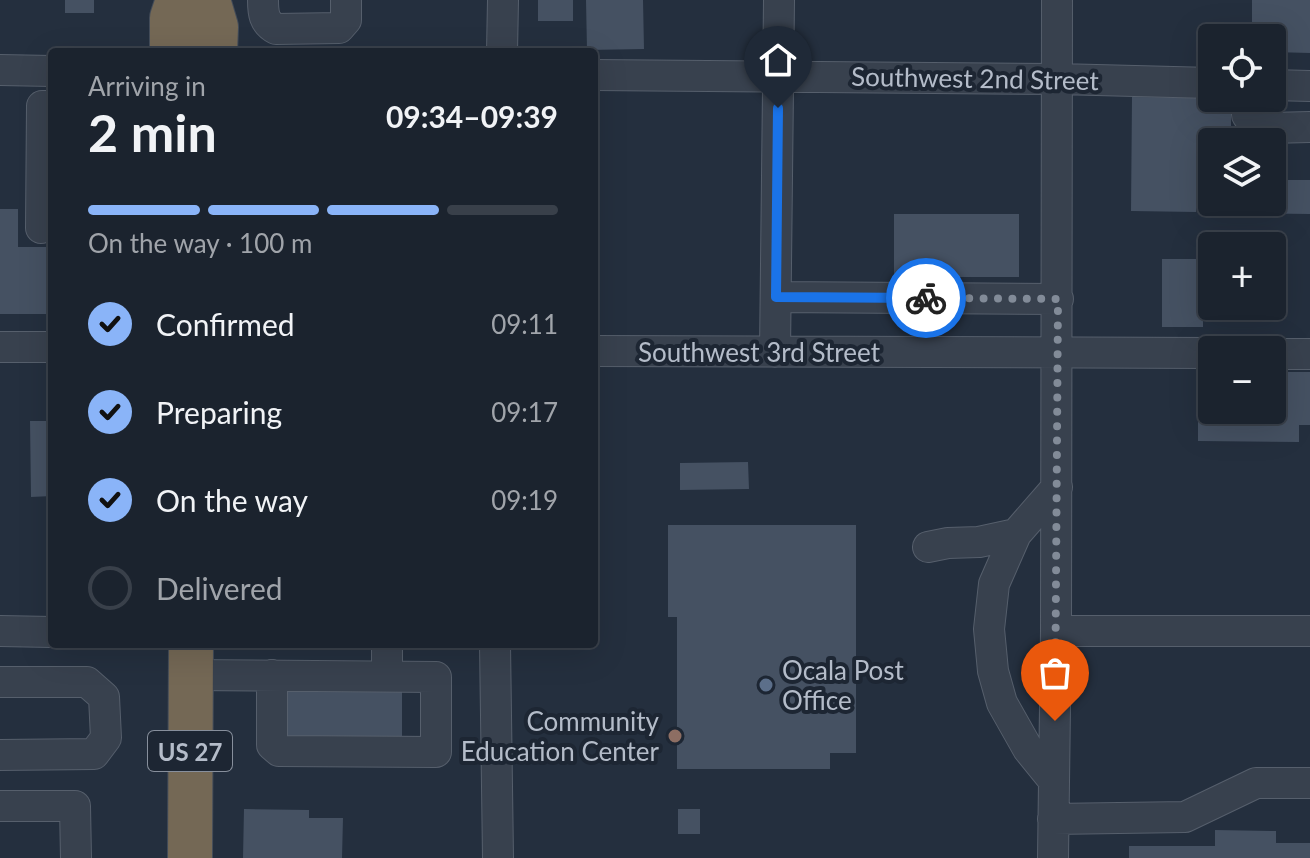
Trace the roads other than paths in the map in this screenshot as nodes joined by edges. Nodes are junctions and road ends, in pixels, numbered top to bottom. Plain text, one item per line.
1 (178, 0) edge
2 (208, 0) edge
3 (263, 0) edge
4 (346, 0) edge
5 (503, 0) edge
6 (779, 0) edge
7 (1057, 0) edge
8 (276, 40) edge
9 (334, 40) edge
10 (172, 48) edge
11 (215, 48) edge
12 (502, 48) edge
13 (0, 70) edge
14 (48, 71) edge
15 (598, 75) edge
16 (778, 76) junction
17 (1058, 79) junction
18 (1198, 83) edge
19 (1286, 85) edge
20 (1310, 86) edge
21 (48, 106) edge
22 (1247, 112) edge
23 (1310, 127) edge
24 (47, 172) edge
25 (41, 228) dead end
26 (776, 297) junction
27 (1058, 299) junction
28 (0, 347) edge
29 (48, 347) edge
30 (598, 351) edge
31 (775, 352) junction
32 (1058, 352) junction
33 (1198, 353) edge
34 (1286, 354) edge
35 (1310, 354) edge
36 (1057, 487) junction
37 (1016, 534) junction
38 (928, 547) dead end
39 (0, 631) edge
40 (1056, 631) junction
41 (1310, 631) edge
42 (48, 632) edge
43 (387, 648) edge
44 (495, 648) edge
45 (191, 659) edge
46 (272, 675) junction
47 (387, 676) junction
48 (0, 682) edge
49 (0, 755) edge
50 (1054, 781) junction
51 (1310, 783) edge
52 (0, 806) edge
53 (1053, 819) junction
54 (76, 858) edge
55 (190, 858) edge
56 (498, 858) edge
57 (1053, 858) edge

1 - 10 highway
2 - 11 highway
3 - 8 street
4 - 9 street
5 - 12 street
6 - 16 street
7 - 17 street
8 - 9 street
13 - 14 street
15 - 16 street, Southwest 2nd Street
16 - 17 street, Southwest 2nd Street
16 - 26 street
17 - 18 street, Southwest 2nd Street
17 - 27 street
19 - 20 street
21 - 24 street
22 - 23 street
24 - 25 street
26 - 27 street
26 - 31 street
27 - 32 street
28 - 29 street
30 - 31 street, Southwest 3rd Street
31 - 32 street, Southwest 3rd Street
32 - 33 street, Southwest 3rd Street
32 - 36 street
34 - 35 street
36 - 37 street
36 - 40 street
37 - 38 street
37 - 50 street
39 - 42 street
40 - 41 street
40 - 50 street
43 - 47 street
44 - 56 street
45 - 46 street
45 - 55 highway, US 27
46 - 47 street
46 - 47 street
48 - 49 street
50 - 53 street
51 - 53 street
52 - 54 street
53 - 57 street

